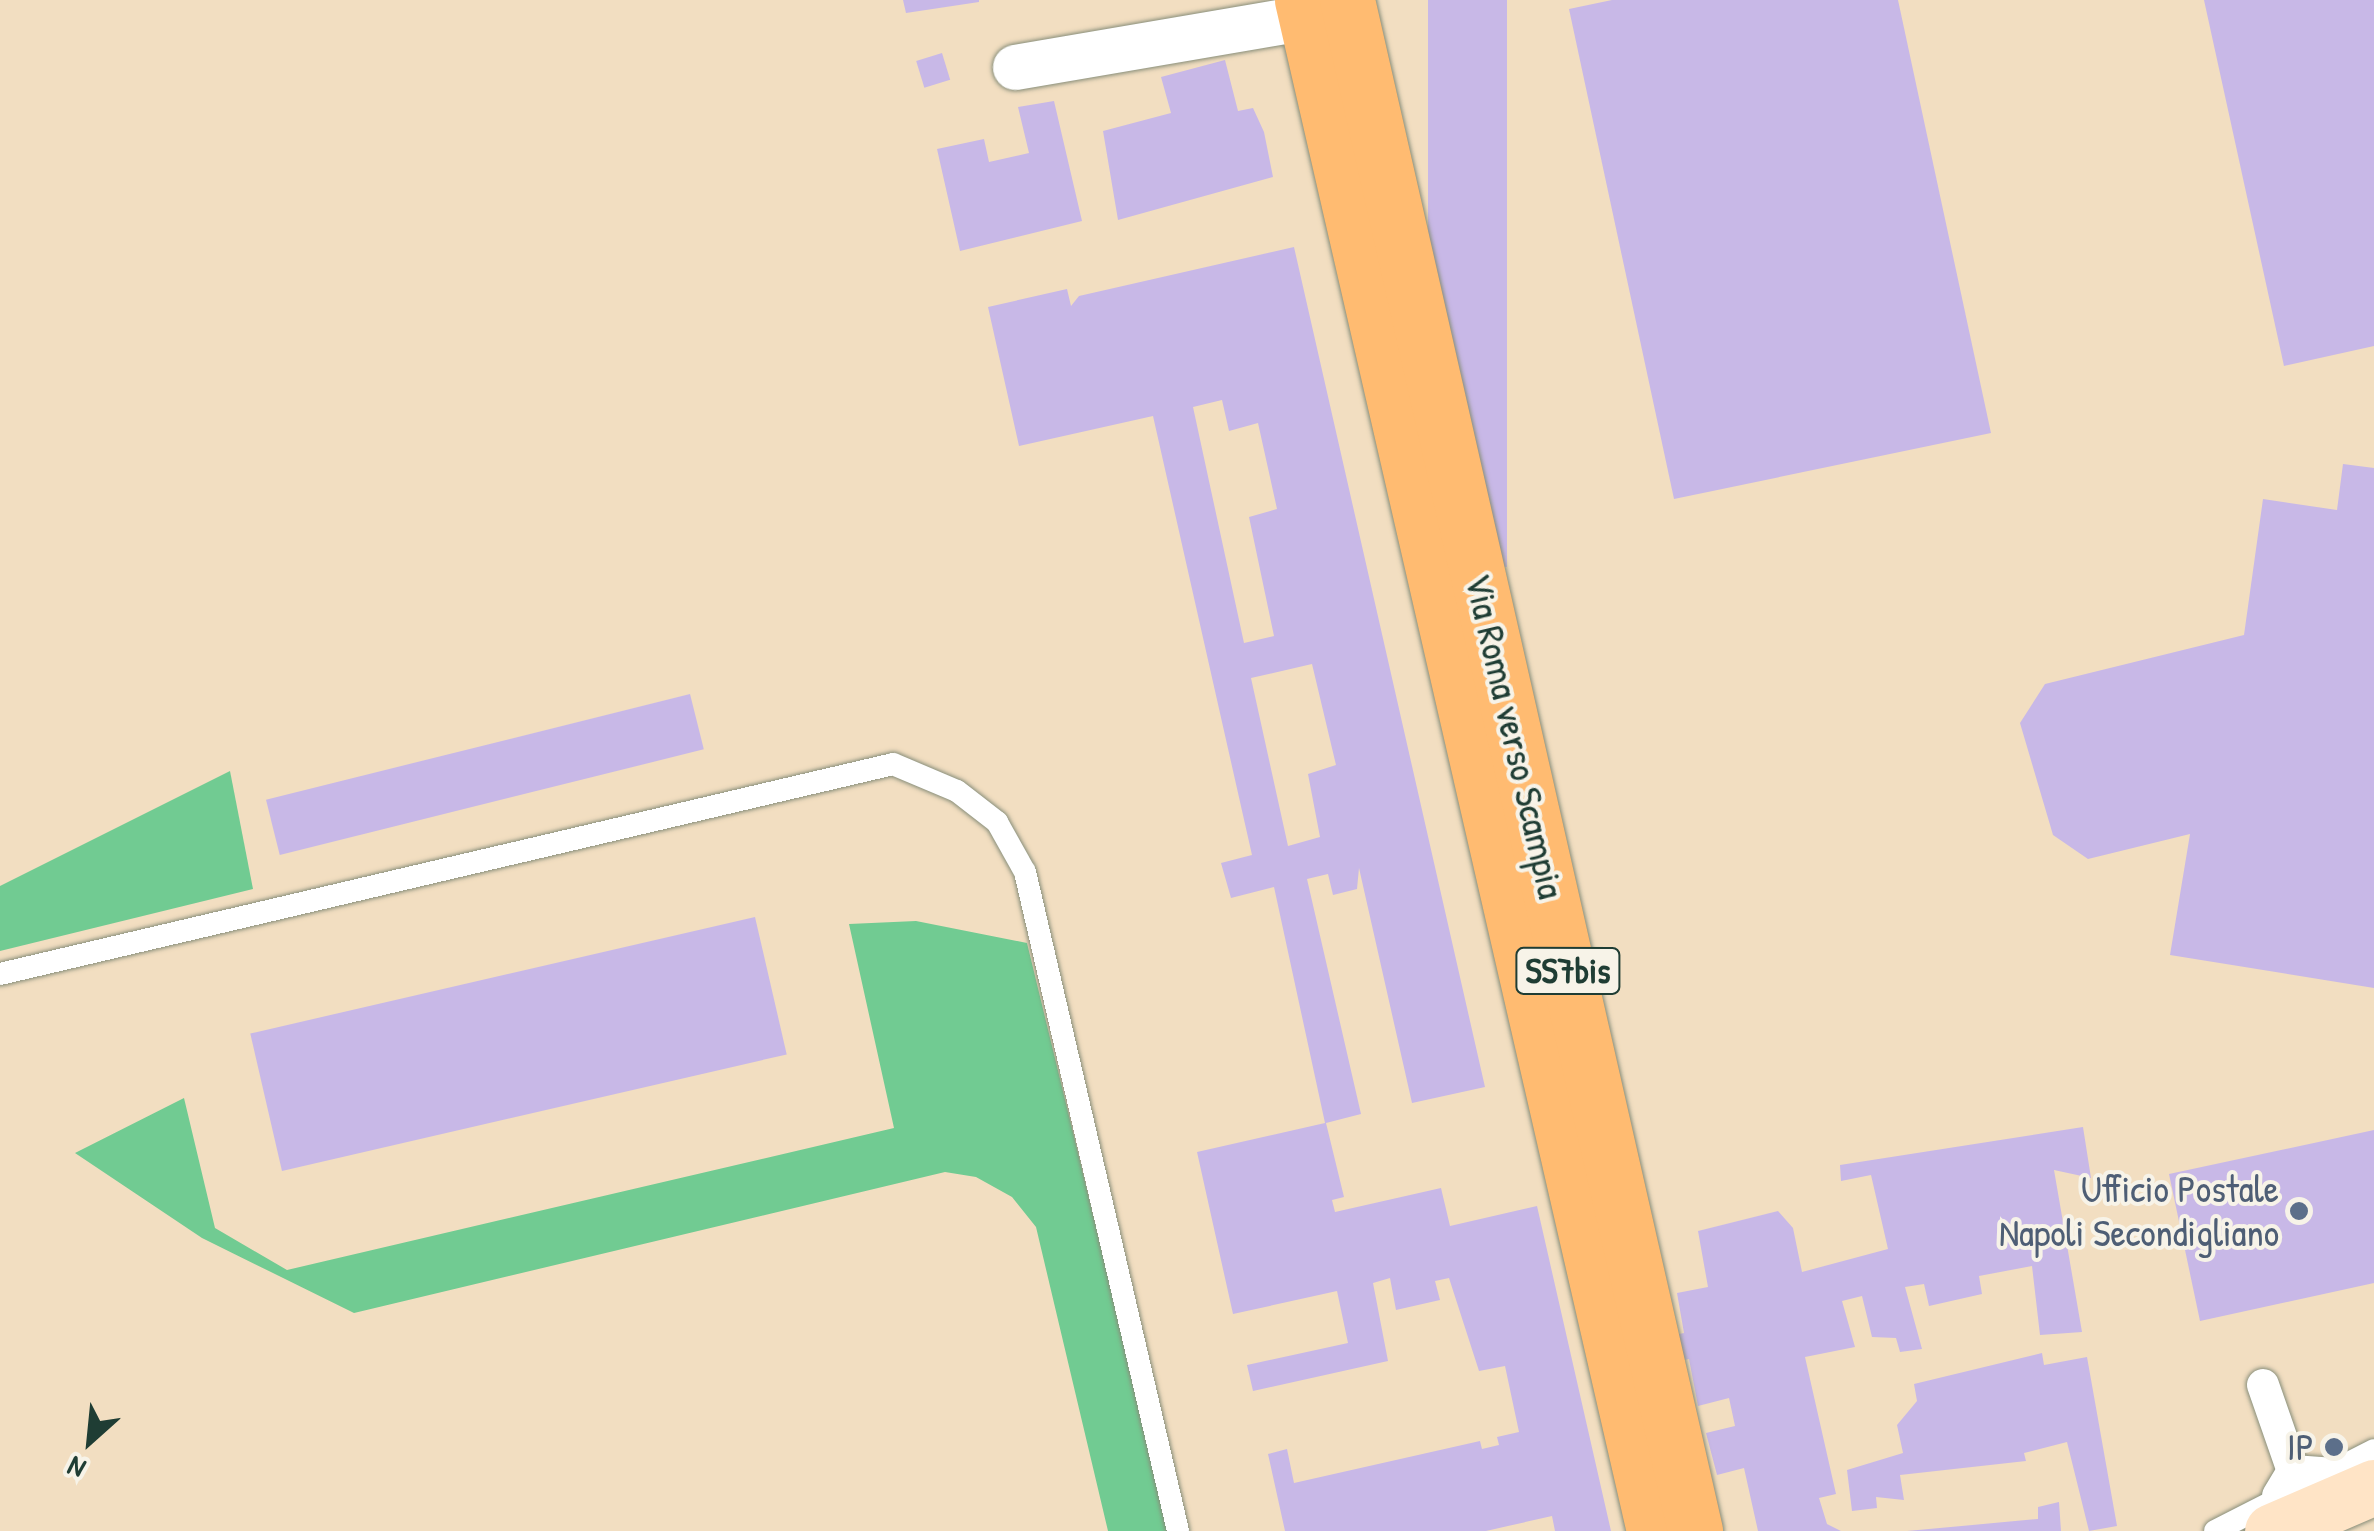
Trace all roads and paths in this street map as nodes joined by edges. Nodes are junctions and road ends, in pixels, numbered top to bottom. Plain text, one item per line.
1 (1326, 6) edge
2 (1015, 67) dead end
3 (0, 974) edge
4 (2263, 1384) dead end
5 (2374, 1450) edge
6 (2308, 1491) edge
7 (1178, 1531) edge
8 (1654, 1531) edge
9 (1695, 1531) edge
10 (2215, 1531) edge

1 - 2 street
1 - 8 main road, Via Roma verso Scampia / SS7bis
1 - 9 main road, Via Roma verso Scampia / SS7bis
3 - 7 lane
4 - 6 street
5 - 6 lane
6 - 10 lane

